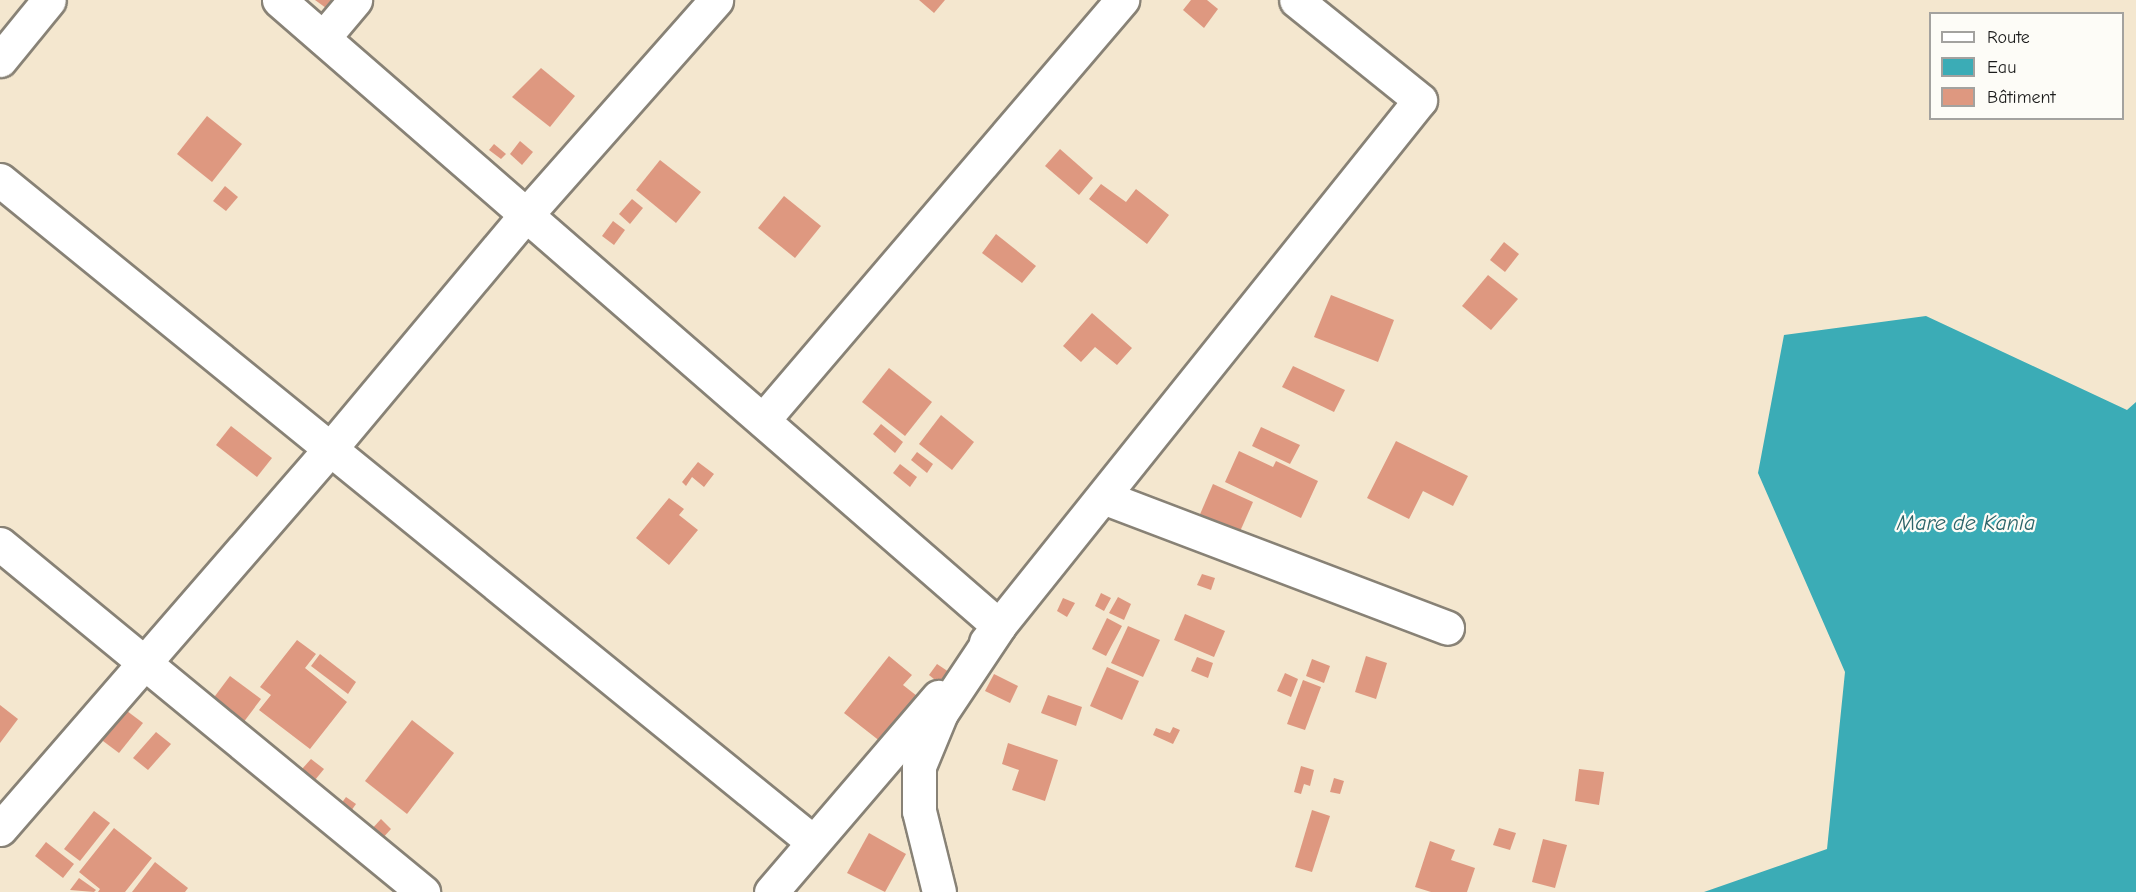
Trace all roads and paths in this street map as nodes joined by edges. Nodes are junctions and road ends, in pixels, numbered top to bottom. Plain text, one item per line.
1 (49, 0) edge
2 (279, 0) edge
3 (355, 0) edge
4 (716, 0) edge
5 (1122, 0) edge
6 (1296, 0) edge
7 (323, 38) junction
8 (0, 60) edge
9 (0, 180) edge
10 (526, 215) junction
11 (762, 420) junction
12 (330, 449) junction
13 (1102, 497) junction
14 (0, 544) edge
15 (999, 626) junction
16 (1447, 628) dead end
17 (145, 663) junction
18 (0, 829) edge
19 (813, 842) junction
20 (423, 892) edge
21 (771, 892) edge
22 (939, 892) edge

1 - 8 street
2 - 7 street
3 - 7 street
4 - 10 street
5 - 11 street
6 - 13 street
7 - 10 street
9 - 12 street
10 - 11 street
10 - 12 street
11 - 15 street
12 - 17 street
12 - 19 street
13 - 15 street
13 - 16 street
14 - 17 street
15 - 19 street
15 - 22 street
17 - 18 street
17 - 20 street
19 - 21 street

